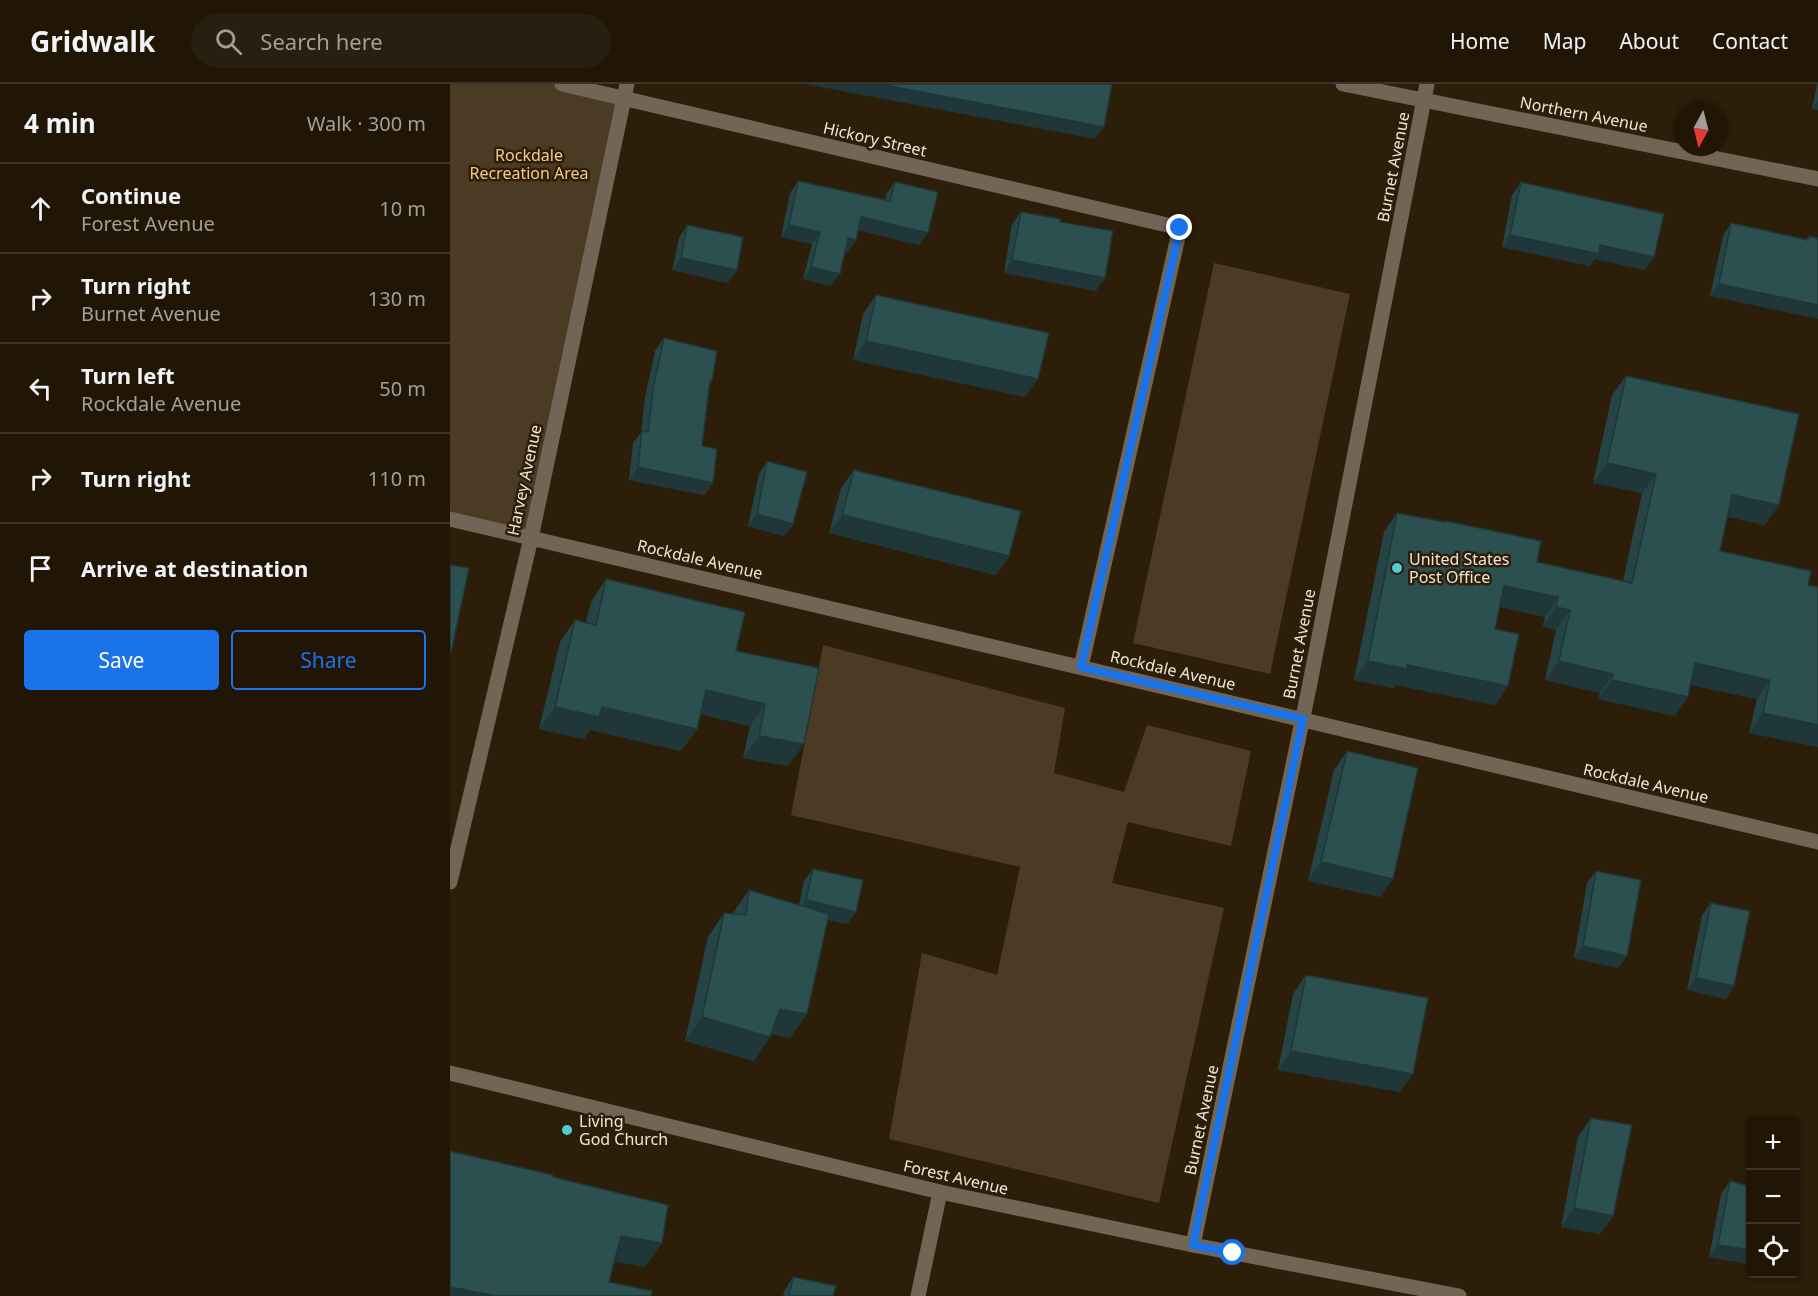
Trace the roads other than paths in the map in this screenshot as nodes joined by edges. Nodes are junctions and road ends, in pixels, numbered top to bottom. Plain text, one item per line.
1 (562, 84) edge
2 (1343, 84) edge
3 (1427, 84) edge
4 (626, 91) edge
5 (1423, 100) junction
6 (1818, 179) edge
7 (450, 519) edge
8 (531, 538) junction
9 (1081, 667) junction
10 (1303, 719) junction
11 (1818, 842) edge
12 (450, 882) edge
13 (450, 1073) edge
14 (940, 1192) junction
15 (1193, 1245) junction
16 (918, 1296) edge
17 (1459, 1296) edge

1 - 4 street, Hickory Street
2 - 5 street, Northern Avenue
3 - 5 street, Burnet Avenue
4 - 8 street, Harvey Avenue
4 - 9 street, Hickory Street
5 - 6 street, Northern Avenue
5 - 10 street, Burnet Avenue
7 - 8 street, Rockdale Avenue
8 - 9 street, Rockdale Avenue
8 - 12 street, Harvey Avenue
9 - 10 street, Rockdale Avenue
10 - 11 street, Rockdale Avenue
10 - 15 street, Burnet Avenue
13 - 14 street, Forest Avenue
14 - 15 street, Forest Avenue
14 - 16 street
15 - 17 street, Forest Avenue

